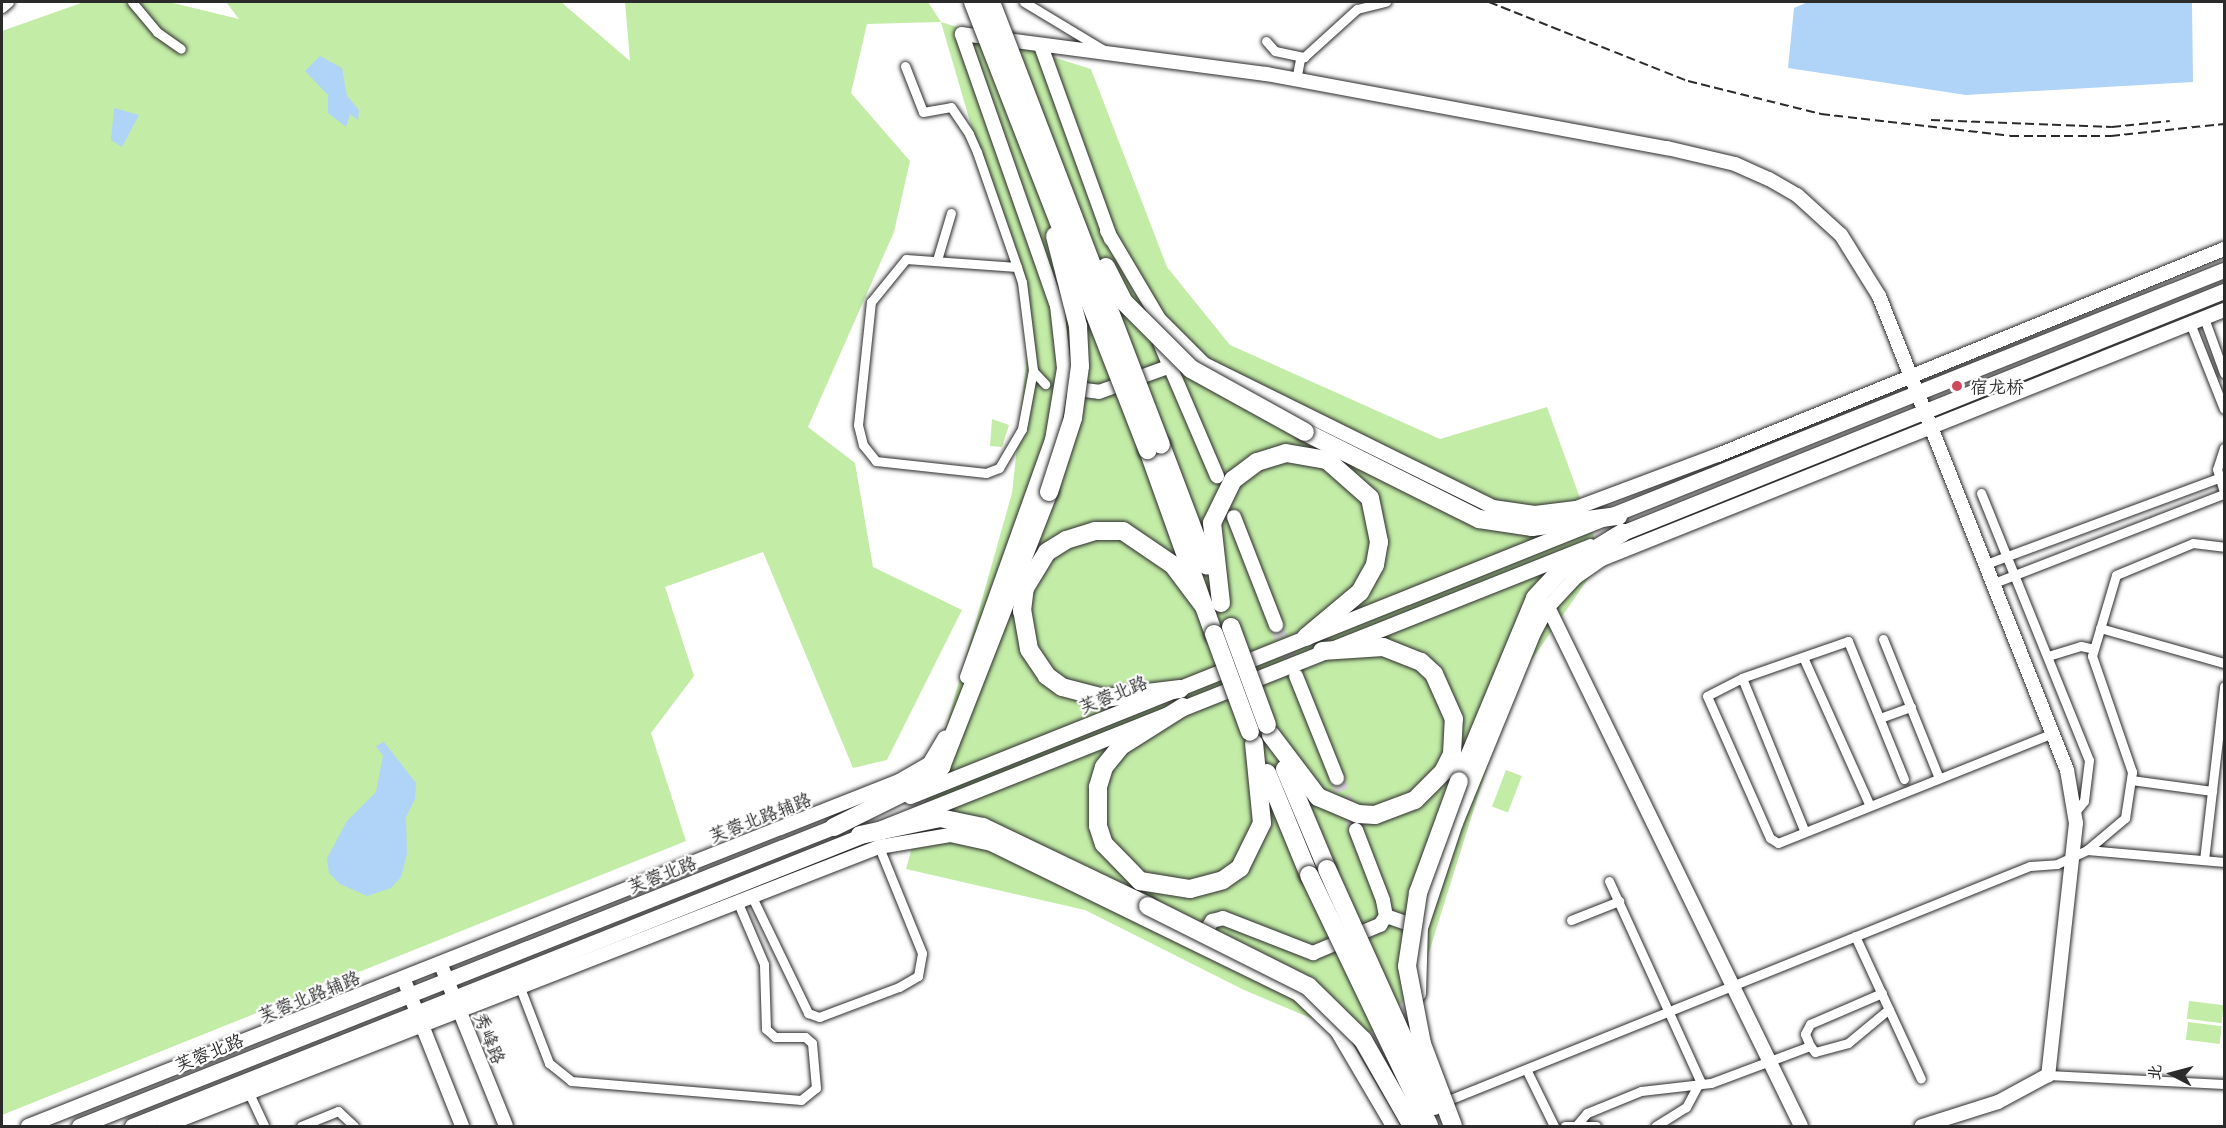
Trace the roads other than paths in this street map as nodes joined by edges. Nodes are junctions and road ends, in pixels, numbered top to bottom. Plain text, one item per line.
1 (9, 2) edge
2 (132, 2) edge
3 (974, 2) edge
4 (991, 2) edge
5 (1024, 2) edge
6 (1386, 2) edge
7 (1364, 4) edge
8 (2, 8) edge
9 (1266, 41) dead end
10 (1041, 46) junction
11 (182, 49) dead end
12 (1108, 53) junction
13 (1300, 59) junction
14 (905, 66) dead end
15 (1296, 80) junction
16 (1039, 171) junction
17 (1065, 189) junction
18 (951, 213) dead end
19 (1107, 231) junction
20 (2224, 249) edge
21 (937, 260) junction
22 (1017, 267) junction
23 (2224, 270) edge
24 (2224, 291) edge
25 (2224, 310) edge
26 (2204, 318) junction
27 (2190, 323) junction
28 (1171, 366) junction
29 (1033, 371) junction
30 (1912, 373) junction
31 (2224, 373) edge
32 (1046, 384) junction
33 (1063, 387) junction
34 (1918, 390) junction
35 (1030, 393) junction
36 (2224, 409) edge
37 (1927, 411) junction
38 (1933, 427) junction
39 (1155, 447) junction
40 (2224, 448) edge
41 (1217, 476) dead end
42 (2218, 478) junction
43 (1981, 493) dead end
44 (2224, 493) edge
45 (1234, 517) dead end
46 (1620, 525) junction
47 (2224, 547) edge
48 (2007, 556) junction
49 (1986, 564) junction
50 (2015, 575) junction
51 (1994, 583) junction
52 (1221, 603) junction
53 (1203, 606) junction
54 (1548, 607) junction
55 (1276, 625) tunnel mouth
56 (2100, 628) junction
57 (1222, 630) junction
58 (1306, 637) junction
59 (1883, 639) dead end
60 (2094, 649) junction
61 (1322, 651) junction
62 (2048, 656) junction
63 (1803, 657) junction
64 (2224, 663) edge
65 (1296, 676) tunnel mouth
66 (1742, 678) junction
67 (2224, 686) edge
68 (1180, 689) junction
69 (1184, 707) junction
70 (1911, 707) junction
71 (1880, 718) junction
72 (1269, 730) junction
73 (2053, 733) junction
74 (1252, 738) junction
75 (2220, 769) edge
76 (1336, 778) tunnel mouth
77 (1904, 778) dead end
78 (1940, 778) junction
79 (2130, 780) junction
80 (2212, 791) junction
81 (1870, 806) junction
82 (2074, 813) junction
83 (834, 826) junction
84 (1356, 830) tunnel mouth
85 (1806, 832) junction
86 (860, 834) junction
87 (879, 847) junction
88 (2087, 850) junction
89 (2072, 859) junction
90 (2204, 860) junction
91 (2224, 862) edge
92 (1610, 881) dead end
93 (752, 897) junction
94 (1619, 901) junction
95 (738, 903) junction
96 (1386, 916) junction
97 (1571, 920) dead end
98 (1421, 928) junction
99 (1855, 936) junction
100 (1198, 944) junction
101 (439, 963) junction
102 (446, 977) junction
103 (406, 985) junction
104 (519, 985) junction
105 (1735, 985) junction
106 (1882, 993) junction
107 (456, 1001) junction
108 (1889, 1009) junction
109 (1669, 1012) junction
110 (418, 1016) junction
111 (1810, 1046) junction
112 (1771, 1063) junction
113 (1526, 1069) junction
114 (2048, 1075) junction
115 (1921, 1079) dead end
116 (2224, 1084) edge
117 (1699, 1085) junction
118 (248, 1091) junction
119 (1444, 1094) junction
120 (1577, 1125) edge
121 (28, 1126) edge
122 (79, 1126) edge
123 (132, 1126) edge
124 (164, 1126) edge
125 (264, 1126) edge
126 (301, 1126) edge
127 (354, 1126) edge
128 (462, 1126) edge
129 (506, 1126) edge
130 (1391, 1126) edge
131 (1412, 1126) edge
132 (1429, 1126) edge
133 (1443, 1126) edge
134 (1454, 1126) edge
135 (1462, 1126) edge
136 (1554, 1126) edge
137 (1565, 1126) edge
138 (1596, 1126) edge
139 (1656, 1126) edge
140 (1801, 1126) edge
141 (1922, 1126) edge

1 - 8 street
2 - 11 street
3 - 16 highway, bridge
4 - 17 highway, bridge
5 - 12 street
6 - 7 street
7 - 13 street
9 - 13 street
10 - 12 street
10 - 19 street
10 - 33 street, 芙蓉北路辅路
12 - 15 street
13 - 15 street
14 - 22 street
15 - 30 street
16 - 39 highway, bridge
16 - 83 highway, bridge
17 - 39 highway, bridge
17 - 46 highway, bridge
18 - 21 street
19 - 28 street
19 - 30 street
20 - 30 street
21 - 22 street
21 - 35 street
22 - 29 street
23 - 34 main road
24 - 37 main road
25 - 26 street
26 - 27 street
26 - 31 street
27 - 36 street
27 - 38 street
28 - 33 street
28 - 41 street
29 - 32 street
29 - 35 street
30 - 34 street
32 - 33 street
32 - 35 street
33 - 101 street, 芙蓉北路辅路
34 - 37 street
34 - 46 main road
37 - 38 street
37 - 46 main road
38 - 49 street
38 - 54 street
39 - 52 highway
39 - 53 highway
40 - 42 street
42 - 44 street
42 - 48 street
43 - 48 street
44 - 50 street
45 - 55 street
46 - 58 main road, 芙蓉北路
46 - 61 main road, 芙蓉北路
46 - 119 highway, bridge
47 - 56 street
48 - 49 street
48 - 50 street
49 - 51 street
50 - 51 street
50 - 62 street
51 - 73 street
52 - 57 highway
52 - 58 highway
53 - 57 highway
53 - 68 highway
54 - 98 street
54 - 105 street
56 - 60 street
56 - 64 street
57 - 72 highway, bridge
57 - 74 highway, bridge
58 - 68 main road, 芙蓉北路
59 - 70 street
60 - 62 street
60 - 79 street
61 - 69 main road, 芙蓉北路
61 - 72 highway
62 - 82 street
63 - 66 street
63 - 71 street
63 - 81 street
65 - 76 street
66 - 85 street
66 - 85 street
67 - 75 street
68 - 83 main road, 芙蓉北路
69 - 74 highway
69 - 86 main road, 芙蓉北路
70 - 71 street
70 - 78 street
71 - 77 street
72 - 133 highway, bridge
73 - 78 street
73 - 82 street
74 - 132 highway, bridge
75 - 80 street
78 - 81 street
79 - 80 street
79 - 88 street
80 - 90 street
81 - 85 street
82 - 89 street
83 - 102 main road, 芙蓉北路
84 - 96 street
86 - 107 main road, 芙蓉北路
86 - 131 highway, bridge
87 - 93 street
87 - 93 street
87 - 100 street
88 - 89 street
88 - 90 street
89 - 99 street
89 - 114 street
90 - 91 street
92 - 94 street
93 - 95 street
94 - 97 street
94 - 109 street
95 - 104 street
95 - 104 street
96 - 98 street
96 - 100 street
98 - 119 street
99 - 105 street
99 - 106 street
100 - 130 street
101 - 102 street, 秀峰路
101 - 103 street, 芙蓉北路辅路
102 - 103 main road, 芙蓉北路
102 - 107 street, 秀峰路
103 - 110 street
103 - 121 street, 芙蓉北路辅路
103 - 122 main road, 芙蓉北路
104 - 107 street
105 - 109 street
105 - 112 street
106 - 108 street
106 - 111 street
107 - 110 main road, 芙蓉北路
107 - 129 street, 秀峰路
108 - 111 street
108 - 115 street
109 - 113 street
109 - 117 street
110 - 118 street
110 - 123 main road, 芙蓉北路
110 - 128 street
111 - 112 street
112 - 117 street
112 - 140 street
113 - 119 street
113 - 136 street
114 - 116 street
114 - 141 street
117 - 120 street
117 - 139 street
118 - 124 street
118 - 125 street
119 - 130 street
119 - 134 highway, bridge
119 - 135 street
120 - 137 street
120 - 138 street
126 - 127 street

